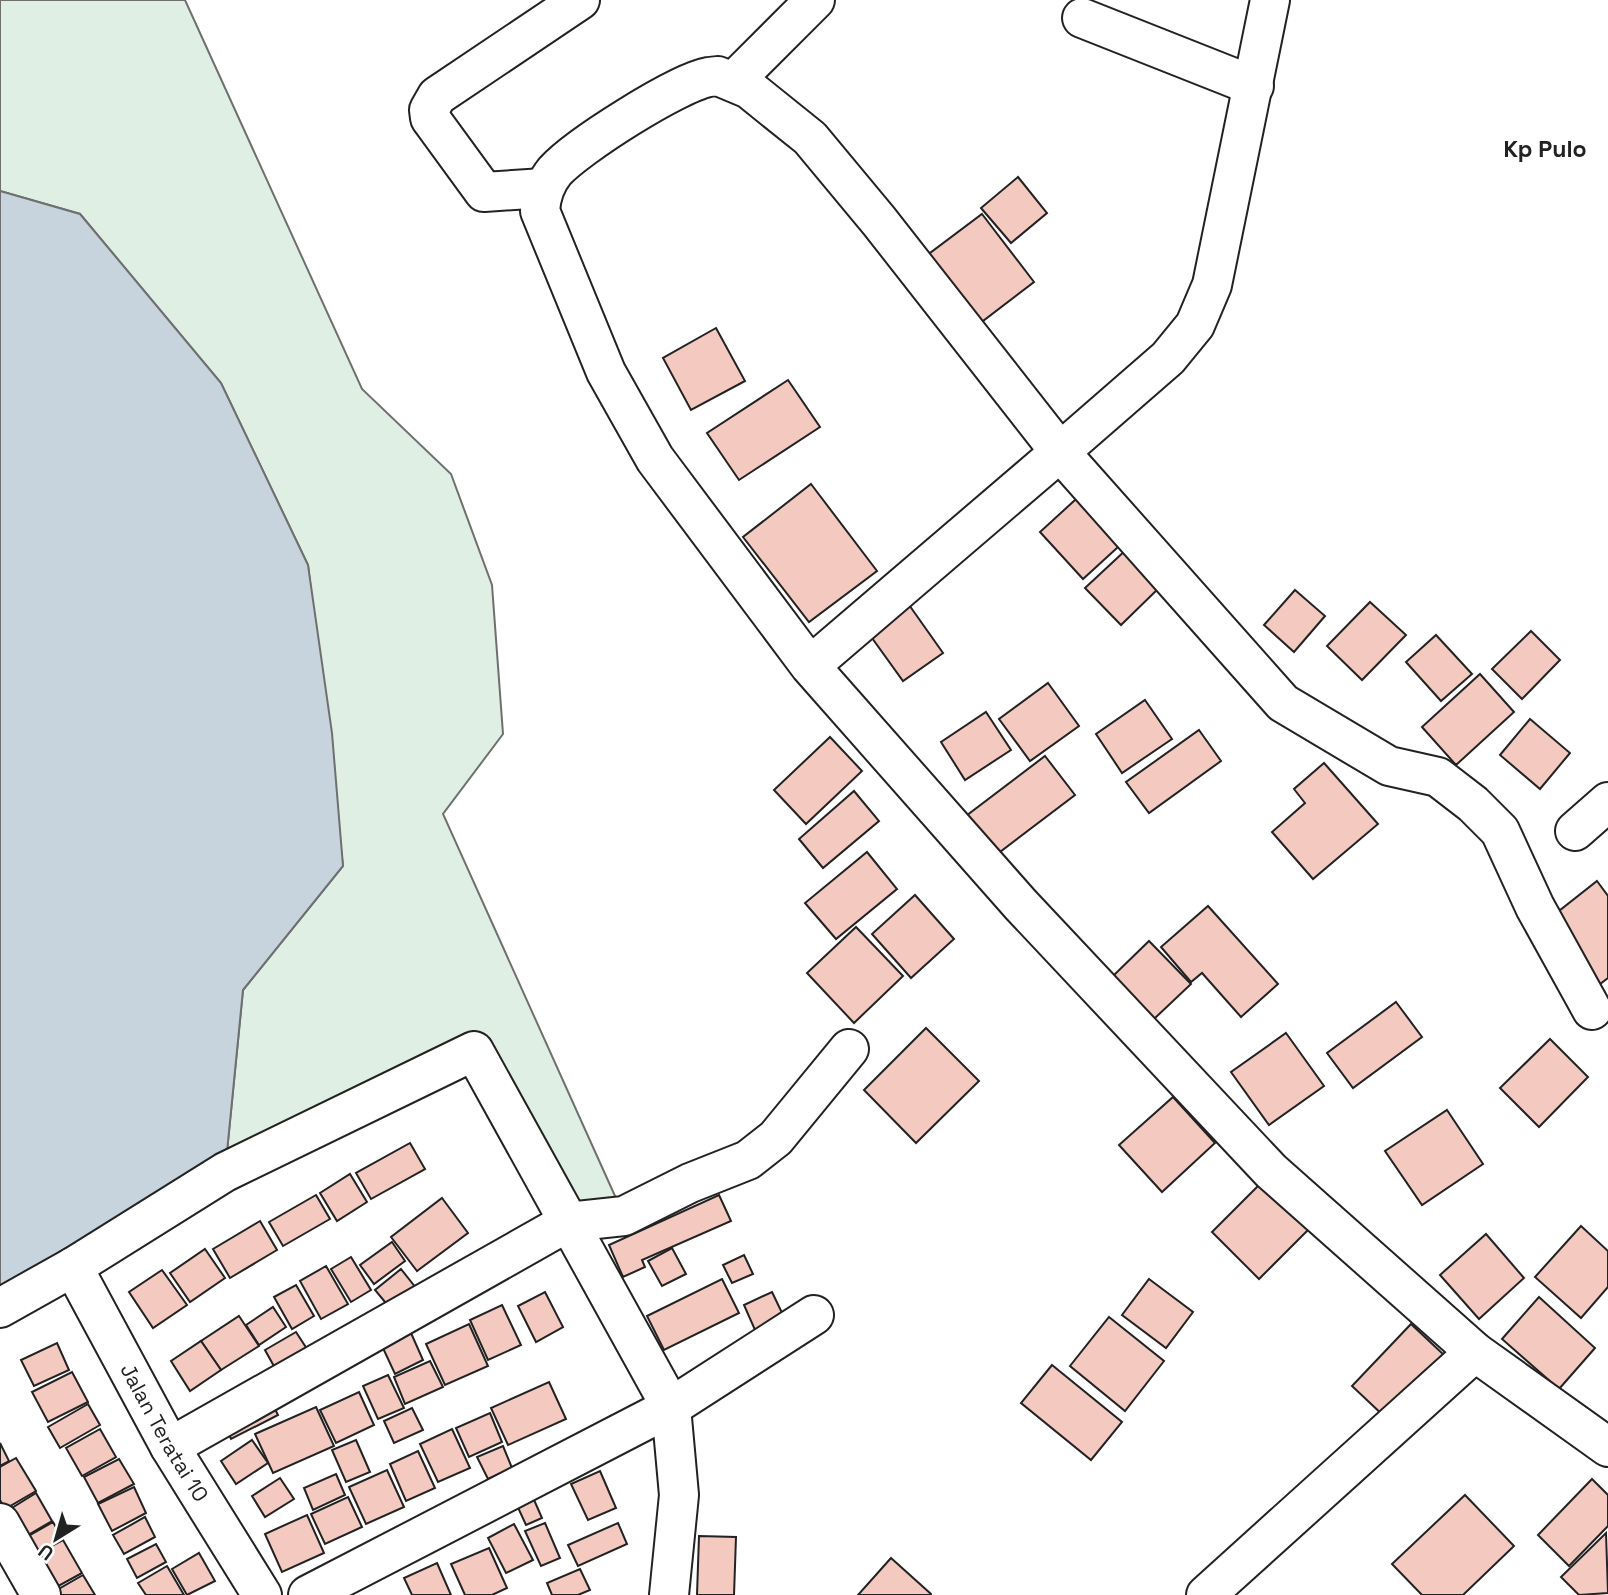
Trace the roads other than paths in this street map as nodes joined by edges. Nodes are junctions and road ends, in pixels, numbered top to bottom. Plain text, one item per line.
1 (580, 0) edge
2 (815, 0) edge
3 (1270, 0) edge
4 (1082, 18) dead end
5 (734, 80) junction
6 (1254, 86) junction
7 (544, 188) junction
8 (1060, 452) junction
9 (810, 666) junction
10 (1608, 802) edge
11 (1575, 831) dead end
12 (1592, 1010) dead end
13 (849, 1049) dead end
14 (568, 1222) junction
15 (73, 1267) junction
16 (0, 1308) edge
17 (814, 1315) dead end
18 (1475, 1352) junction
19 (671, 1407) junction
20 (170, 1447) junction
21 (1608, 1447) edge
22 (0, 1523) edge
23 (41, 1595) edge
24 (262, 1595) edge
25 (308, 1595) edge
26 (669, 1595) edge
27 (1206, 1595) edge

1 - 7 street
2 - 5 street
3 - 6 street
4 - 6 street
5 - 7 street
5 - 8 street
6 - 8 street
7 - 9 street
8 - 9 street
8 - 12 street
9 - 18 street
10 - 11 street
13 - 14 street
14 - 15 street
14 - 19 street
14 - 20 street
15 - 16 street
15 - 20 street, Jalan Teratai 10
17 - 19 street
18 - 21 street
18 - 27 street
19 - 25 street
19 - 26 street
20 - 24 street, Jalan Teratai 10
22 - 23 street

